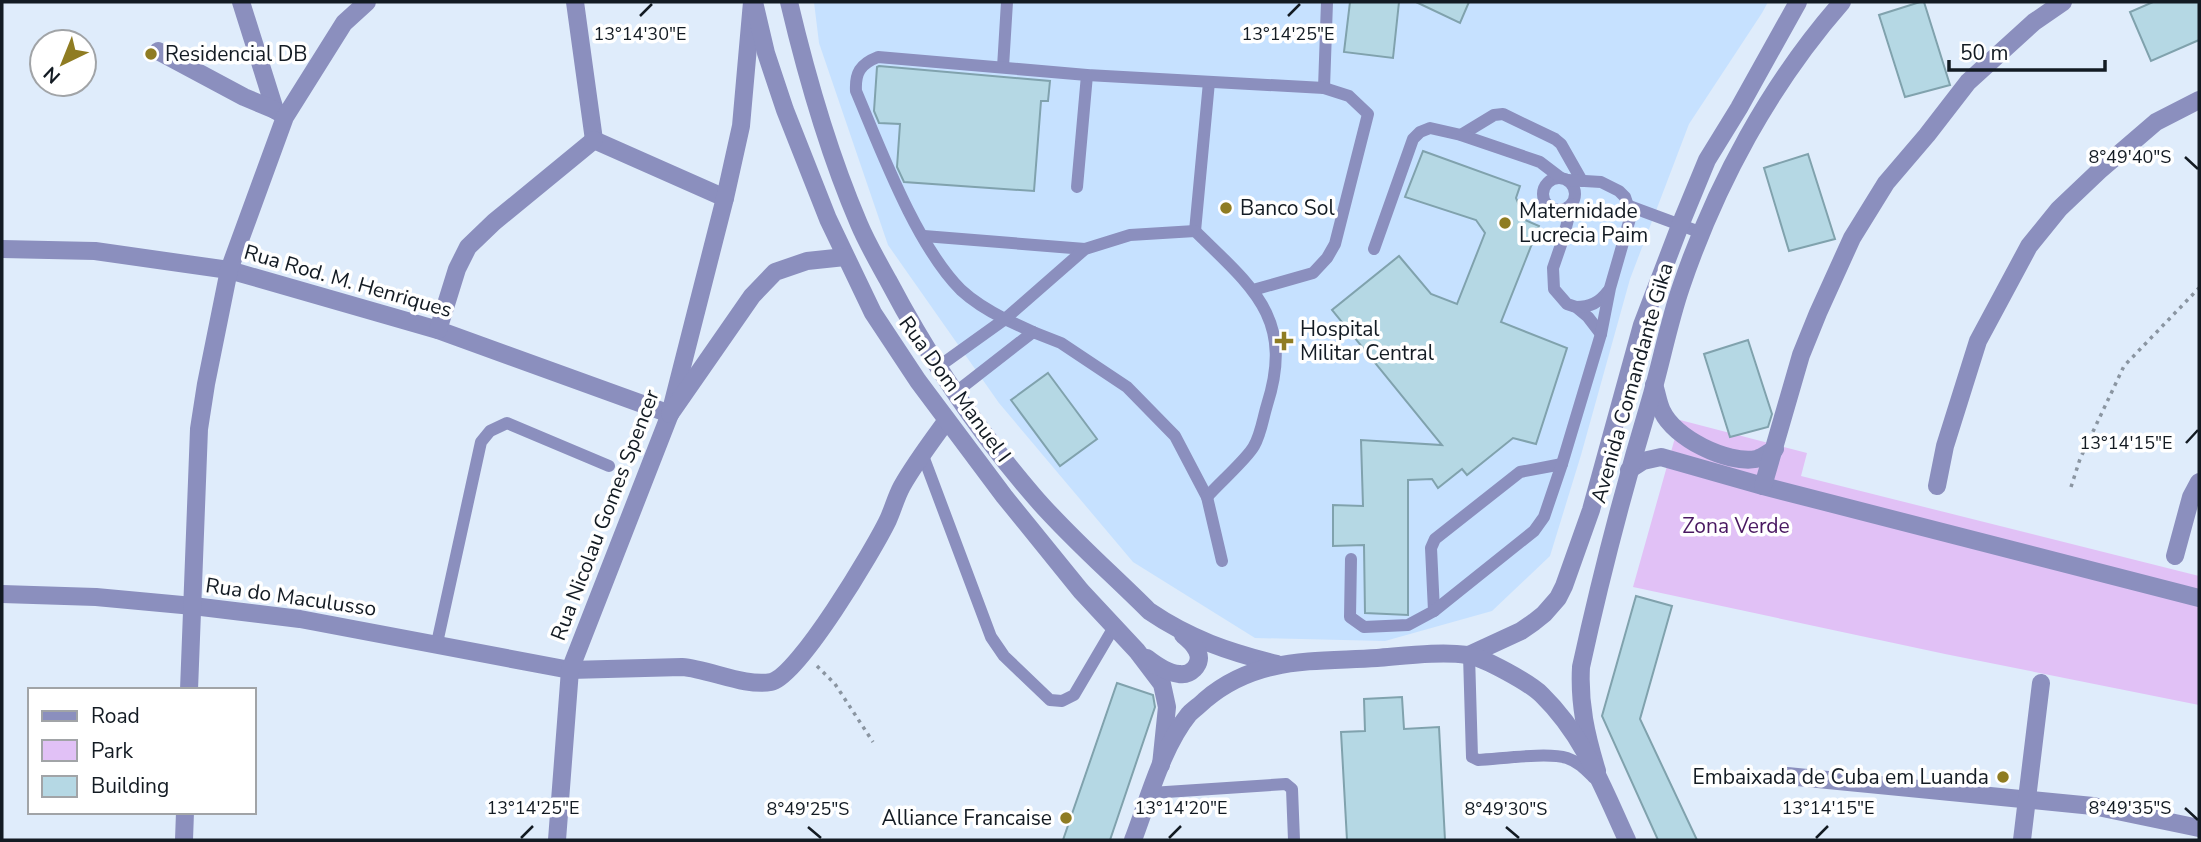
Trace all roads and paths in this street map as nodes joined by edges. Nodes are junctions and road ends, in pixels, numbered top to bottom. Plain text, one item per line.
1 (241, 2) edge
2 (367, 2) edge
3 (575, 2) edge
4 (753, 2) edge
5 (789, 2) edge
6 (1007, 2) edge
7 (1327, 2) edge
8 (1798, 2) edge
9 (1842, 2) edge
10 (2063, 2) edge
11 (158, 51) dead end
12 (1003, 67) junction
13 (1087, 75) junction
14 (1209, 82) junction
15 (1324, 88) junction
16 (2199, 100) edge
17 (280, 114) junction
18 (1461, 135) junction
19 (594, 141) junction
20 (1540, 162) junction
21 (1565, 179) junction
22 (1582, 181) junction
23 (1601, 182) junction
24 (1077, 187) dead end
25 (1543, 189) junction
26 (726, 198) junction
27 (1574, 200) junction
28 (1629, 206) junction
29 (1554, 209) junction
30 (1681, 223) junction
31 (1195, 231) junction
32 (1702, 233) junction
33 (924, 236) junction
34 (1563, 239) junction
35 (2, 249) edge
36 (1085, 249) junction
37 (1374, 249) dead end
38 (845, 257) junction
39 (229, 270) junction
40 (1610, 288) junction
41 (2199, 288) edge
42 (1253, 290) junction
43 (1576, 307) junction
44 (1005, 319) junction
45 (438, 330) junction
46 (1033, 332) junction
47 (1601, 334) junction
48 (938, 367) junction
49 (1654, 385) junction
50 (956, 392) junction
51 (670, 414) junction
52 (947, 421) junction
53 (1775, 449) junction
54 (922, 453) junction
55 (1562, 464) junction
56 (608, 466) dead end
57 (1629, 470) junction
58 (2199, 482) edge
59 (1763, 486) junction
60 (1937, 486) dead end
61 (2071, 487) dead end
62 (1207, 497) junction
63 (2175, 556) dead end
64 (1351, 559) dead end
65 (1222, 561) dead end
66 (2, 594) edge
67 (2199, 598) edge
68 (193, 606) junction
69 (1434, 611) junction
70 (1169, 625) junction
71 (1114, 627) junction
72 (437, 643) junction
73 (1137, 651) junction
74 (803, 653) junction
75 (1469, 655) junction
76 (1277, 664) junction
77 (570, 670) junction
78 (2041, 682) dead end
79 (189, 688) edge
80 (873, 742) dead end
81 (1161, 765) junction
82 (1597, 771) junction
83 (1787, 776) dead end
84 (1604, 789) junction
85 (1151, 793) junction
86 (2028, 800) junction
87 (185, 814) edge
88 (2199, 828) edge
89 (184, 840) edge
90 (557, 840) edge
91 (1133, 840) edge
92 (1294, 840) edge
93 (1627, 840) edge
94 (2022, 840) edge

1 - 17 street
2 - 17 street
3 - 19 street
4 - 26 street, Rua Nicolau Gomes Spencer
4 - 38 street, Rua Dom Manuel I
5 - 48 street, Rua Dom Manuel I
6 - 12 lane
7 - 15 lane
8 - 30 street, Avenida Comandante Gika
9 - 32 street, Avenida Comandante Gika
10 - 53 street
11 - 17 street
12 - 13 lane
12 - 33 lane
13 - 14 lane
13 - 24 lane
14 - 15 lane
14 - 31 lane
15 - 42 lane
16 - 60 street
17 - 39 street
18 - 20 lane
18 - 22 lane
18 - 37 lane
19 - 26 street
19 - 45 street
20 - 21 lane
20 - 25 lane
21 - 22 lane
21 - 25 lane
21 - 27 lane
22 - 23 lane
23 - 27 lane
23 - 28 lane
25 - 29 lane
26 - 51 street, Rua Nicolau Gomes Spencer
27 - 29 lane
27 - 34 lane
28 - 30 lane
28 - 40 lane
29 - 34 lane
30 - 32 lane
30 - 75 street, Avenida Comandante Gika
31 - 36 lane
31 - 42 lane
32 - 49 street, Avenida Comandante Gika
33 - 36 lane
33 - 44 lane
34 - 43 lane
35 - 39 street, Rua Rod. M. Henriques
36 - 44 lane
38 - 51 street
38 - 52 street, Rua Dom Manuel I
39 - 45 street, Rua Rod. M. Henriques
39 - 68 street
40 - 43 lane
40 - 47 lane
41 - 61 path
42 - 62 lane
43 - 47 lane
44 - 46 lane
44 - 48 lane
45 - 51 street, Rua Rod. M. Henriques
46 - 50 lane
46 - 62 lane
47 - 55 lane
48 - 50 street, Rua Dom Manuel I
49 - 53 street
49 - 57 street, Avenida Comandante Gika
50 - 70 street, Rua Dom Manuel I
51 - 77 street, Rua Nicolau Gomes Spencer
52 - 54 street
52 - 71 street, Rua Dom Manuel I
53 - 59 street
54 - 71 lane
54 - 74 street
55 - 69 lane
55 - 69 lane
56 - 72 lane
57 - 59 street
57 - 82 street, Avenida Comandante Gika
58 - 63 street
59 - 67 street
62 - 65 lane
64 - 69 lane
66 - 68 street, Rua do Maculusso
68 - 72 street, Rua do Maculusso
68 - 79 street
70 - 73 street
70 - 76 street, Rua Dom Manuel I
71 - 73 street, Rua Dom Manuel I
72 - 77 street, Rua do Maculusso
73 - 81 street, Rua Dom Manuel I
74 - 77 street, Rua do Maculusso
74 - 80 path
75 - 76 street
75 - 82 street
75 - 84 lane
76 - 81 street
77 - 90 street, Rua Nicolau Gomes Spencer
78 - 86 street
81 - 85 street
82 - 84 street
83 - 86 street
84 - 93 street
85 - 91 street
85 - 92 lane
86 - 88 street
86 - 94 street
87 - 89 street

